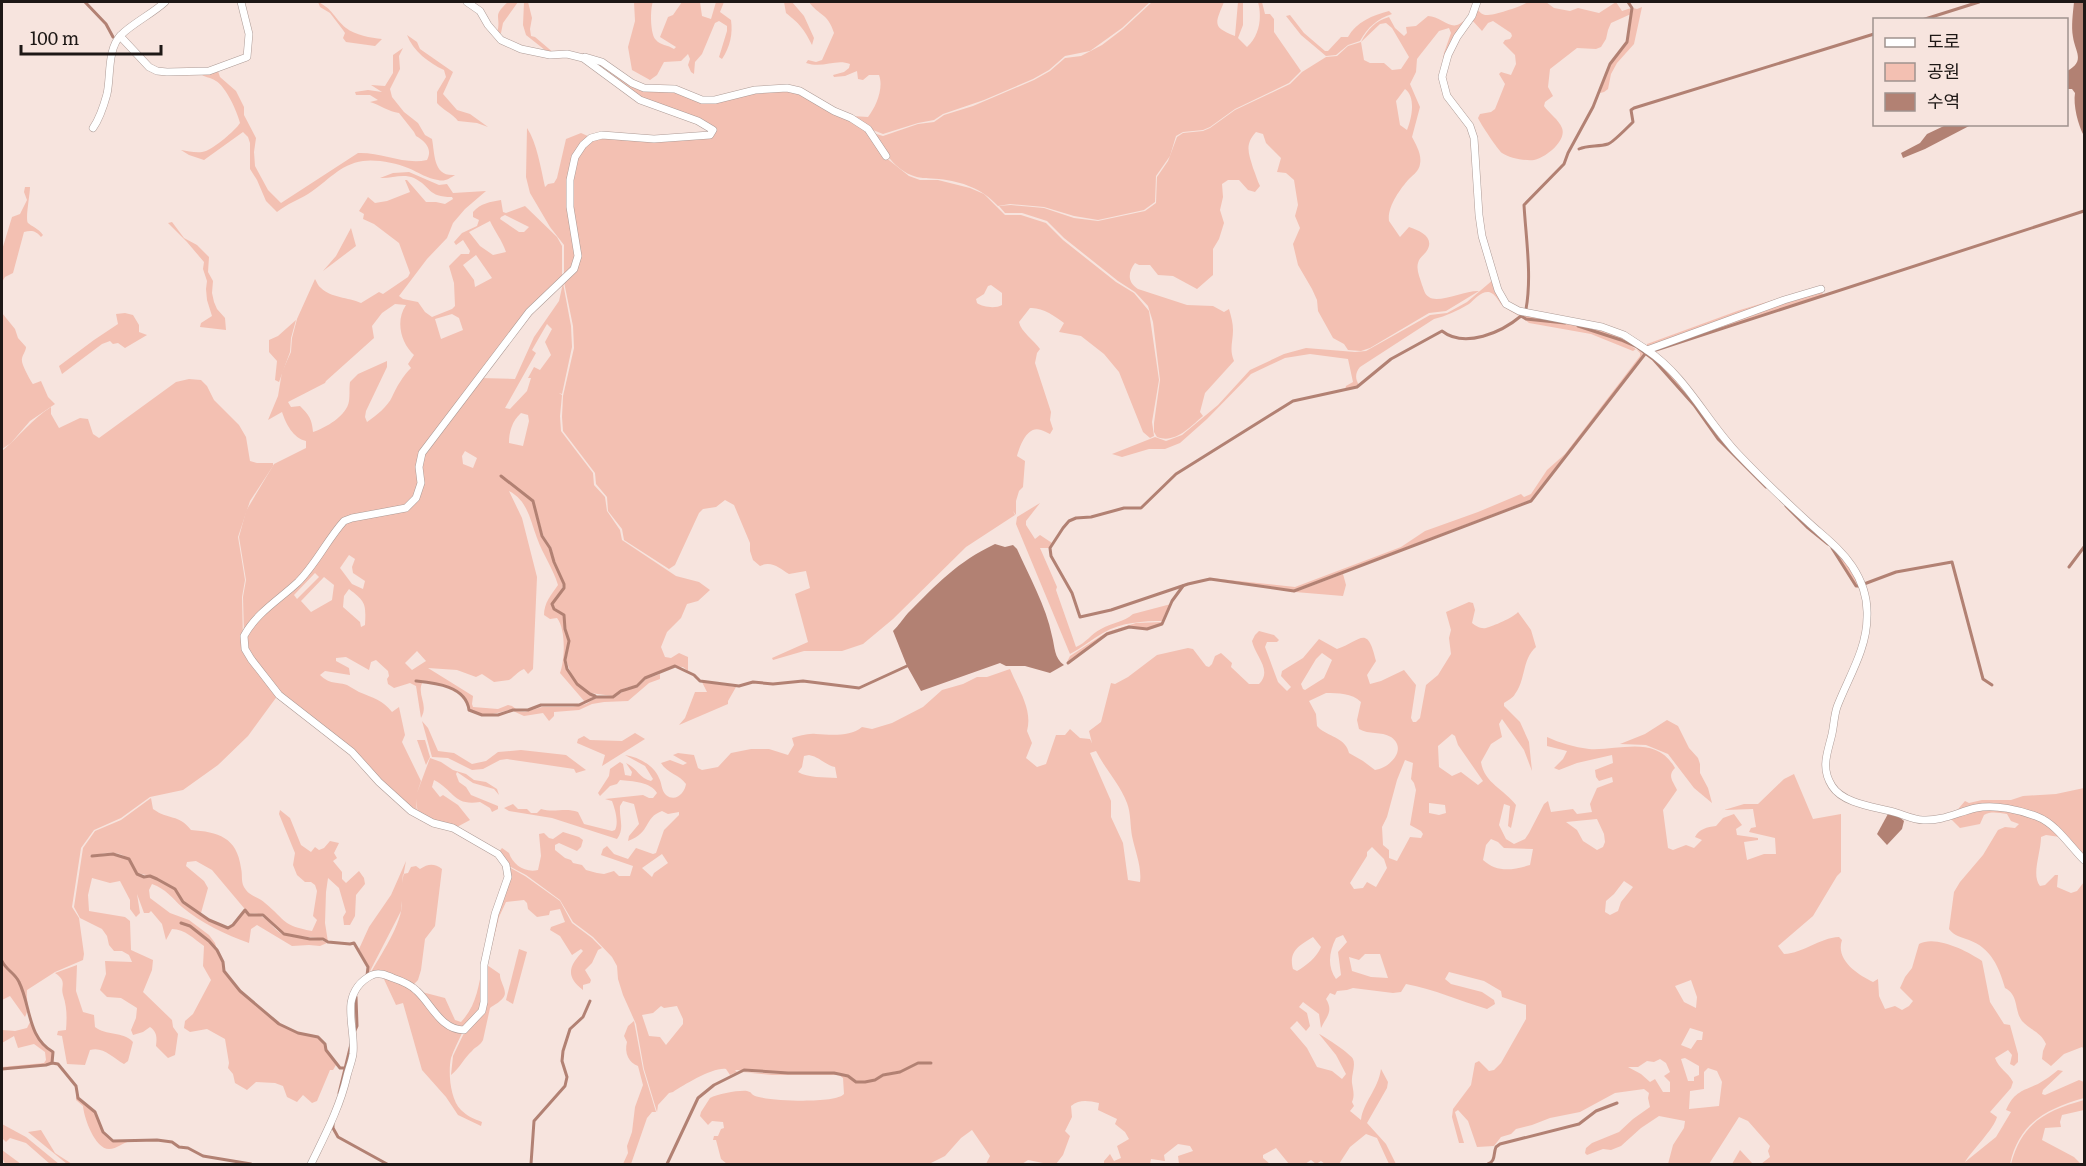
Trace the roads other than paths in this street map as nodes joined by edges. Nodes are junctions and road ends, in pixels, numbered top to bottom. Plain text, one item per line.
1 (165, 2) edge
2 (241, 2) edge
3 (467, 2) edge
4 (481, 2) edge
5 (1477, 2) edge
6 (480, 11) junction
7 (120, 36) junction
8 (583, 58) junction
9 (93, 128) dead end
10 (886, 156) dead end
11 (1821, 289) dead end
12 (1647, 350) junction
13 (2085, 860) edge
14 (311, 1164) edge

1 - 7 street
2 - 7 street
3 - 6 street
4 - 6 street
5 - 12 street
6 - 8 street
7 - 9 street
8 - 10 street
8 - 14 street
11 - 12 street
12 - 13 street

